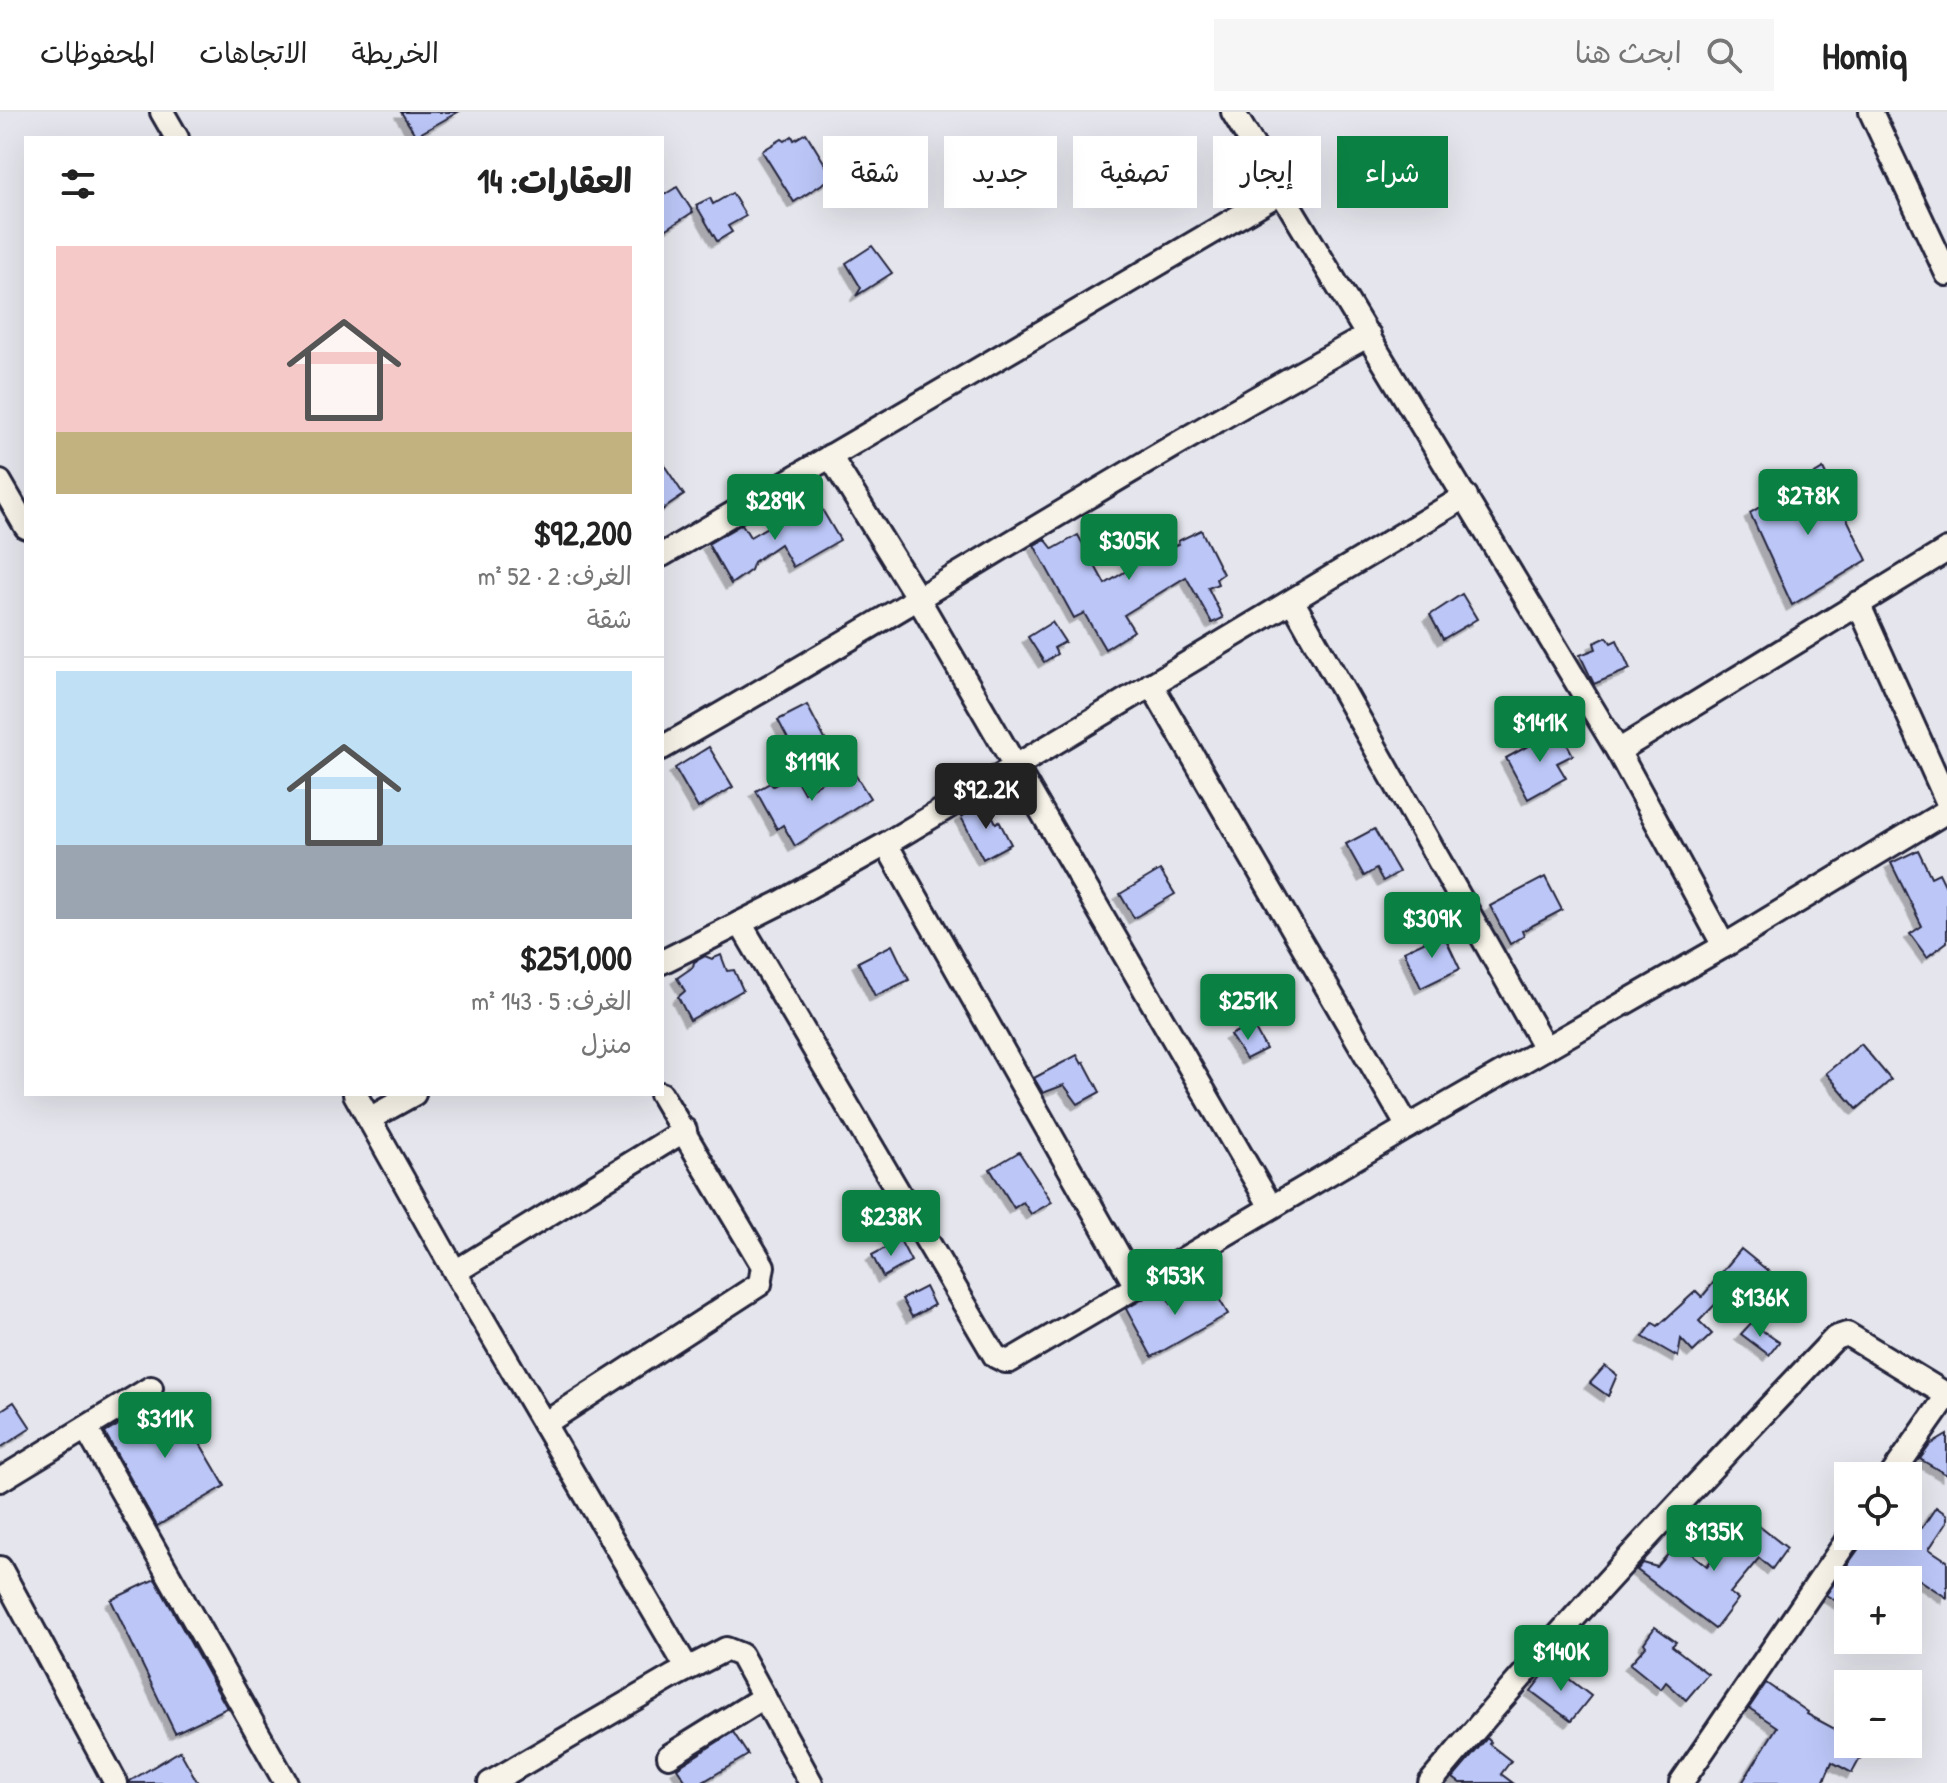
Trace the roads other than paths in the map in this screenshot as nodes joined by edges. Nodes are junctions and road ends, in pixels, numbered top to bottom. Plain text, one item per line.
1 (162, 112) edge
2 (1233, 112) edge
3 (1871, 112) edge
4 (176, 136) edge
5 (1247, 136) edge
6 (1254, 208) edge
7 (1291, 208) edge
8 (1947, 274) edge
9 (1369, 335) junction
10 (830, 456) junction
11 (0, 482) edge
12 (1466, 496) junction
13 (24, 524) edge
14 (1947, 550) edge
15 (664, 554) edge
16 (919, 600) junction
17 (1293, 602) junction
18 (1858, 603) junction
19 (1151, 684) junction
20 (664, 747) edge
21 (1618, 751) junction
22 (1015, 765) junction
23 (1947, 801) edge
24 (1947, 811) edge
25 (886, 844) junction
26 (740, 923) junction
27 (1724, 946) junction
28 (664, 961) edge
29 (1545, 1048) junction
30 (356, 1096) edge
31 (410, 1096) edge
32 (662, 1096) edge
33 (369, 1119) junction
34 (1408, 1127) junction
35 (685, 1130) junction
36 (1271, 1207) junction
37 (455, 1272) junction
38 (1136, 1286) junction
39 (151, 1388) dead end
40 (1947, 1395) edge
41 (544, 1424) junction
42 (86, 1428) junction
43 (1901, 1462) edge
44 (0, 1480) edge
45 (1840, 1550) edge
46 (0, 1568) edge
47 (687, 1668) junction
48 (764, 1697) junction
49 (669, 1756) dead end
50 (116, 1783) edge
51 (286, 1783) edge
52 (490, 1783) edge
53 (811, 1783) edge
54 (1430, 1783) edge
55 (1681, 1783) edge

1 - 4 street
2 - 5 street
3 - 8 street
6 - 10 street
7 - 9 street
9 - 12 street
9 - 16 street
10 - 15 street
10 - 16 street
11 - 13 street
12 - 17 street
12 - 21 street
14 - 18 street
16 - 20 street
16 - 22 street
17 - 19 street
17 - 29 street
18 - 21 street
18 - 23 street
19 - 22 street
19 - 34 street
21 - 27 street
22 - 25 street
22 - 36 street
24 - 27 street
25 - 26 street
25 - 38 street
26 - 28 street
26 - 38 street
27 - 29 street
29 - 34 street
30 - 33 street
31 - 33 street
32 - 35 street
33 - 37 street
34 - 36 street
35 - 37 street
35 - 41 street
36 - 38 street
37 - 41 street
39 - 42 street
40 - 43 street
40 - 54 street
41 - 47 street
42 - 44 street
42 - 51 street
45 - 55 street
46 - 50 street
47 - 48 street
47 - 52 street
48 - 49 street
48 - 53 street

